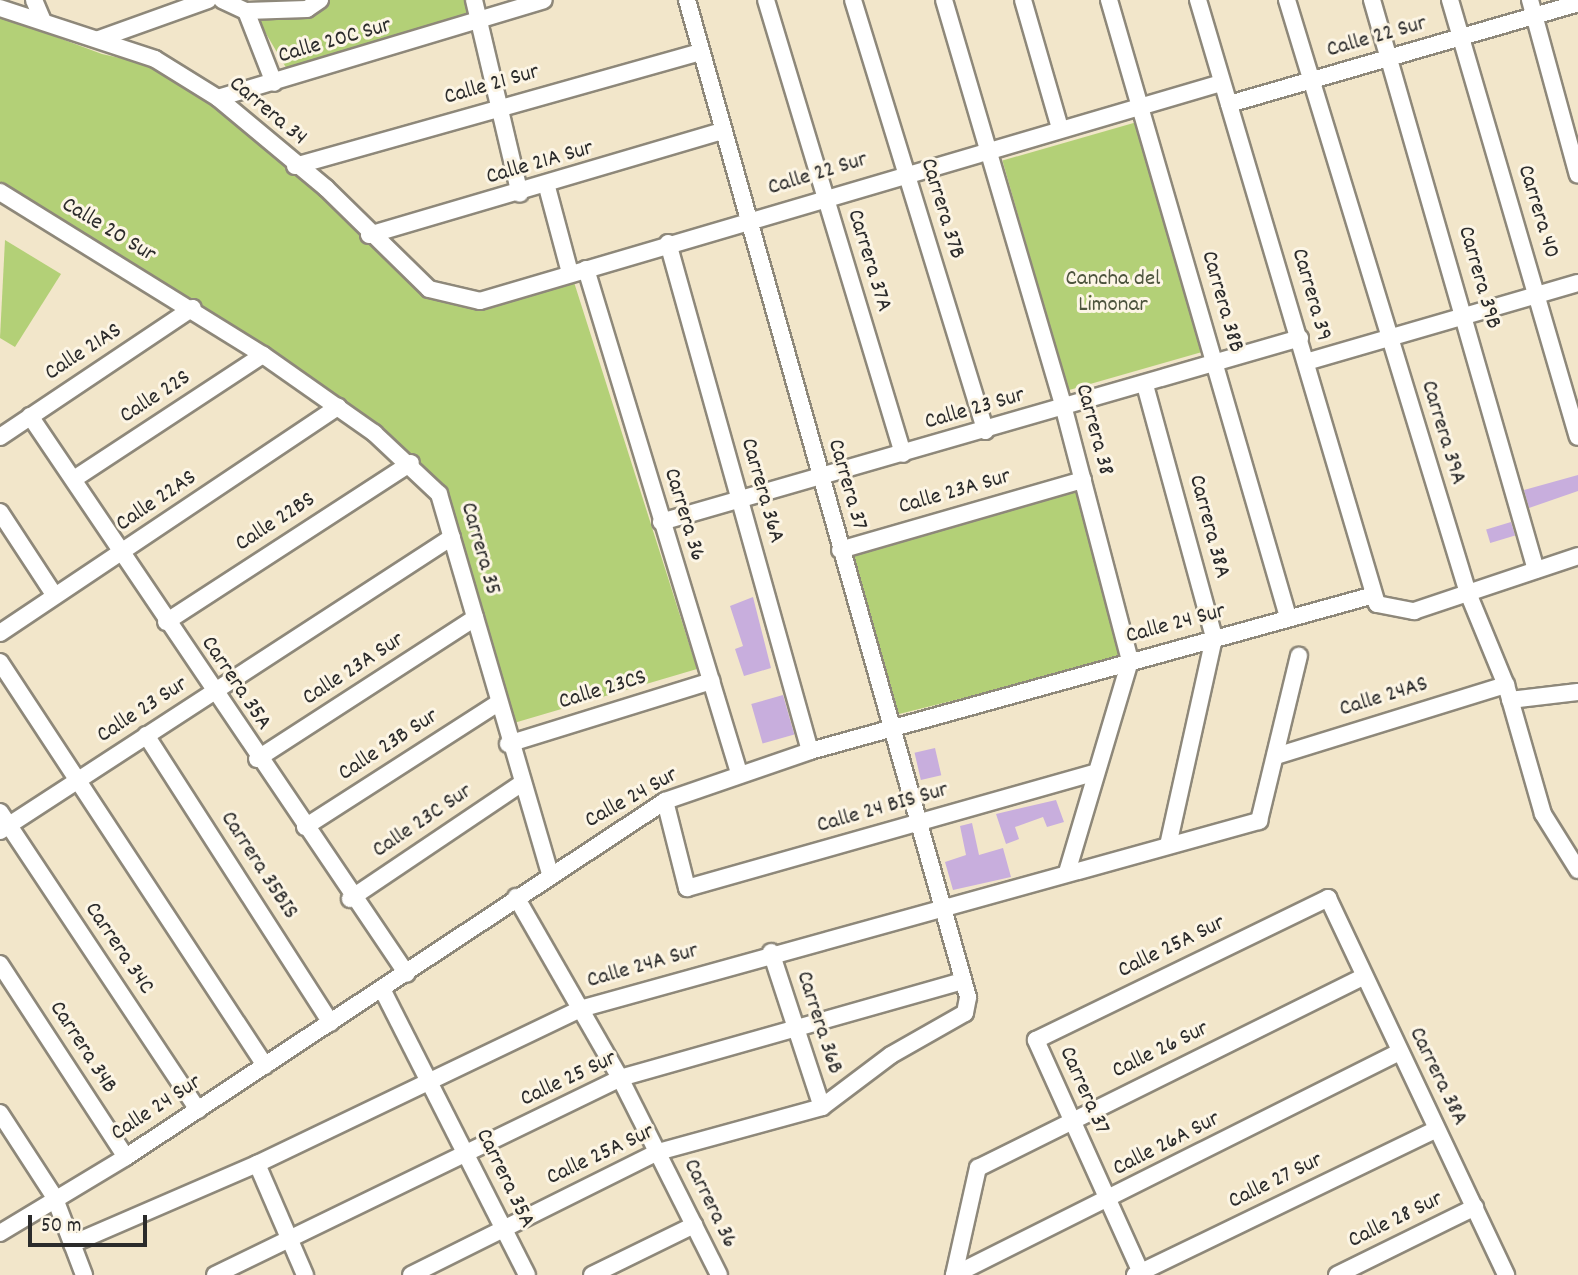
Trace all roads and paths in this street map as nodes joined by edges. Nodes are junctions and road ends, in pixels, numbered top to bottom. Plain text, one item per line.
1 (208, 0) edge
2 (222, 0) edge
3 (320, 0) edge
4 (474, 0) edge
5 (544, 0) edge
6 (687, 0) edge
7 (766, 0) edge
8 (853, 0) edge
9 (944, 0) edge
10 (1023, 0) edge
11 (1109, 0) edge
12 (1198, 0) edge
13 (1287, 0) edge
14 (1372, 0) edge
15 (1450, 0) edge
16 (1578, 3) edge
17 (41, 7) edge
18 (0, 8) edge
19 (1532, 8) edge
20 (246, 11) junction
21 (478, 22) junction
22 (1460, 37) junction
23 (100, 39) junction
24 (701, 52) junction
25 (1390, 58) junction
26 (1312, 80) junction
27 (274, 83) junction
28 (1221, 83) junction
29 (218, 98) junction
30 (1229, 104) junction
31 (1141, 106) junction
32 (499, 107) junction
33 (1060, 128) junction
34 (723, 131) junction
35 (990, 148) junction
36 (295, 166) junction
37 (906, 172) junction
38 (1578, 175) edge
39 (547, 187) junction
40 (0, 192) edge
41 (520, 194) junction
42 (825, 197) junction
43 (747, 220) junction
44 (369, 235) junction
45 (668, 243) junction
46 (578, 271) junction
47 (1578, 283) edge
48 (429, 289) joint
49 (1538, 295) junction
50 (193, 309) junction
51 (1466, 317) junction
52 (1300, 338) junction
53 (1388, 339) junction
54 (263, 355) junction
55 (1306, 362) junction
56 (1215, 364) junction
57 (1145, 385) junction
58 (338, 407) junction
59 (1064, 409) junction
60 (30, 416) junction
61 (986, 431) junction
62 (0, 437) edge
63 (1578, 437) edge
64 (903, 454) junction
65 (411, 463) junction
66 (820, 477) junction
67 (74, 479) junction
68 (1083, 480) junction
69 (741, 500) junction
70 (0, 512) edge
71 (661, 522) junction
72 (453, 537) junction
73 (840, 550) junction
74 (122, 553) junction
75 (1578, 556) edge
76 (1536, 570) junction
77 (1468, 593) junction
78 (55, 596) junction
79 (1376, 600) junction
80 (1288, 617) junction
81 (475, 618) junction
82 (166, 622) junction
83 (0, 633) edge
84 (1214, 638) junction
85 (1299, 656) dead end
86 (1130, 661) junction
87 (0, 662) edge
88 (710, 681) junction
89 (212, 692) junction
90 (1508, 692) junction
91 (1578, 692) edge
92 (498, 702) junction
93 (892, 731) junction
94 (146, 735) junction
95 (508, 744) junction
96 (810, 751) junction
97 (1276, 756) junction
98 (257, 759) junction
99 (739, 773) junction
100 (1091, 774) junction
101 (74, 783) junction
102 (522, 783) junction
103 (665, 801) junction
104 (919, 822) junction
105 (3, 823) edge
106 (305, 828) junction
107 (1168, 845) junction
108 (1578, 870) edge
109 (550, 873) junction
110 (1067, 873) junction
111 (516, 897) junction
112 (1328, 898) joint
113 (350, 899) junction
114 (943, 909) junction
115 (771, 952) junction
116 (0, 964) edge
117 (407, 974) junction
118 (1364, 975) junction
119 (963, 981) junction
120 (383, 991) junction
121 (580, 1009) junction
122 (331, 1023) junction
123 (796, 1030) junction
124 (1036, 1040) joint
125 (1399, 1052) junction
126 (265, 1066) junction
127 (620, 1078) junction
128 (429, 1082) junction
129 (822, 1107) junction
130 (198, 1110) junction
131 (0, 1113) edge
132 (1071, 1120) junction
133 (1437, 1129) junction
134 (658, 1152) junction
135 (467, 1153) junction
136 (126, 1157) junction
137 (257, 1164) junction
138 (54, 1196) junction
139 (1108, 1201) junction
140 (1475, 1207) junction
141 (694, 1225) junction
142 (501, 1228) junction
143 (0, 1233) edge
144 (291, 1243) junction
145 (72, 1244) junction
146 (1139, 1274) edge
147 (84, 1275) edge
148 (215, 1275) edge
149 (305, 1275) edge
150 (411, 1275) edge
151 (527, 1275) edge
152 (592, 1275) edge
153 (719, 1275) edge
154 (954, 1275) edge
155 (1337, 1275) edge
156 (1506, 1275) edge

1 - 23 street
2 - 20 street
3 - 20 street
4 - 21 street
5 - 21 street, Calle 20C Sur
6 - 24 street, Carrera 37
7 - 42 street, Carrera 37A
8 - 37 street, Carrera 37B
9 - 35 street, Carrera 38
10 - 33 street
11 - 31 street, Carrera 38B
12 - 28 street, Carrera 39
13 - 26 street, Carrera 39A
14 - 25 street, Carrera 39B
15 - 22 street, Carrera 40
16 - 19 street, Calle 22 Sur
17 - 18 street, Carrera 34
17 - 23 street, Carrera 34
19 - 22 street, Calle 22 Sur
19 - 38 street
20 - 27 street
21 - 27 street, Calle 20C Sur
21 - 32 street
22 - 25 street, Calle 22 Sur
22 - 49 street, Carrera 40
23 - 29 street, Carrera 34
24 - 32 street, Calle 21 Sur
24 - 34 street, Carrera 37
25 - 26 street, Calle 22 Sur
25 - 51 street, Carrera 39B
26 - 30 street, Calle 22 Sur
26 - 53 street, Carrera 39A
27 - 29 street, Calle 20C Sur
28 - 30 street, Carrera 39
28 - 31 street, Calle 22 Sur
29 - 36 street, Carrera 34
30 - 52 street, Carrera 39
31 - 33 street, Calle 22 Sur
31 - 56 street, Carrera 38B
32 - 36 street, Calle 21 Sur
32 - 41 street
33 - 35 street, Calle 22 Sur
34 - 39 street, Calle 21A Sur
34 - 43 street, Carrera 37
35 - 37 street, Calle 22 Sur
35 - 59 street, Carrera 38
36 - 44 street, Carrera 34
37 - 42 street, Calle 22 Sur
37 - 61 street, Carrera 37B
39 - 41 street, Calle 21A Sur
39 - 46 street, Carrera 36
40 - 50 street, Calle 20 Sur
41 - 44 street, Calle 21A Sur
42 - 43 street, Calle 22 Sur
42 - 64 street, Carrera 37A
43 - 45 street, Calle 22 Sur
43 - 66 street, Carrera 37
44 - 48 street, Carrera 34
45 - 46 street, Calle 22 Sur
45 - 69 street, Carrera 36A
46 - 48 street, Calle 22 Sur
46 - 71 street, Carrera 36
47 - 49 street
49 - 51 street
49 - 63 street, Carrera 40
50 - 54 street, Carrera 35
50 - 60 street, Calle 21AS
51 - 53 street
51 - 76 street, Carrera 39B
52 - 55 street, Carrera 39
52 - 56 street, Calle 23 Sur
53 - 55 street
53 - 77 street, Carrera 39A
54 - 58 street, Carrera 35
54 - 67 street, Calle 22S
55 - 79 street, Carrera 39
56 - 57 street, Calle 23 Sur
56 - 80 street, Carrera 38B
57 - 59 street, Calle 23 Sur
57 - 84 street, Carrera 38A
58 - 65 street, Carrera 35
58 - 74 street, Calle 22AS
59 - 61 street, Calle 23 Sur
59 - 68 street, Carrera 38
60 - 62 street, Calle 21AS
60 - 67 street, Carrera 35A
61 - 64 street, Calle 23 Sur
64 - 66 street, Calle 23 Sur
65 - 72 street, Carrera 35
65 - 82 street, Calle 22BS
66 - 69 street, Calle 23 Sur
66 - 73 street, Carrera 37
67 - 74 street, Carrera 35A
68 - 73 street, Calle 23A Sur
68 - 86 street, Carrera 38
69 - 71 street, Calle 23 Sur
69 - 96 street, Carrera 36A
70 - 78 street
71 - 88 street, Carrera 36
72 - 81 street, Carrera 35
72 - 89 street, Calle 23 Sur
73 - 93 street, Carrera 37
74 - 78 street, Calle 22AS
74 - 82 street, Carrera 35A
75 - 76 street, Calle 24 Sur
76 - 77 street, Calle 24 Sur
77 - 79 street, Calle 24 Sur
77 - 90 street, Carrera 39A
78 - 83 street, Calle 22AS
79 - 80 street, Calle 24 Sur
80 - 84 street, Calle 24 Sur
81 - 92 street, Carrera 35
81 - 98 street, Calle 23A Sur
82 - 89 street, Carrera 35A
84 - 86 street, Calle 24 Sur
84 - 107 street, Carrera 38A
85 - 97 street
86 - 93 street, Calle 24 Sur
86 - 100 street
87 - 101 street
88 - 95 street, Calle 23CS
88 - 99 street, Carrera 36
89 - 94 street, Calle 23 Sur
89 - 98 street, Carrera 35A
90 - 91 street, Calle 24AS
90 - 97 street, Calle 24AS
90 - 108 street, Carrera 39A
92 - 95 street, Carrera 35
92 - 106 street, Calle 23B Sur
93 - 96 street, Calle 24 Sur
93 - 104 street, Carrera 37
94 - 101 street, Calle 23 Sur
94 - 122 street, Carrera 35BIS
95 - 102 street, Carrera 35
96 - 99 street, Calle 24 Sur
97 - 107 street, Calle 24A Sur
98 - 106 street, Carrera 35A
99 - 103 street, Calle 24 Sur
100 - 104 street, Calle 24 BIS Sur
100 - 110 street
101 - 105 street, Calle 23 Sur
101 - 126 street
102 - 109 street, Carrera 35
102 - 113 street, Calle 23C Sur
103 - 104 street, Calle 24 BIS Sur
103 - 109 street, Calle 24 Sur
104 - 114 street, Carrera 37
105 - 130 street, Carrera 34C
106 - 113 street, Carrera 35A
107 - 110 street, Calle 24A Sur
109 - 111 street, Calle 24 Sur
110 - 114 street, Calle 24A Sur
111 - 117 street, Calle 24 Sur
111 - 121 street, Carrera 36
112 - 118 street, Carrera 38A
112 - 124 street, Calle 25A Sur
113 - 117 street, Carrera 35A
114 - 115 street, Calle 24A Sur
114 - 119 street, Carrera 37
115 - 121 street, Calle 24A Sur
115 - 123 street, Carrera 36B
116 - 136 street, Carrera 34B
117 - 120 street, Calle 24 Sur
118 - 125 street, Carrera 38A
118 - 132 street, Calle 26 Sur
119 - 123 street, Calle 25 Sur
119 - 129 street, Carrera 37
120 - 122 street, Calle 24 Sur
120 - 128 street, Carrera 35A
121 - 127 street, Carrera 36
121 - 128 street, Calle 24A Sur
122 - 126 street, Calle 24 Sur
123 - 127 street, Calle 25 Sur
123 - 129 street, Carrera 36B
124 - 132 street, Carrera 37
125 - 133 street, Carrera 38A
125 - 139 street, Calle 26A Sur
126 - 130 street, Calle 24 Sur
127 - 134 street, Carrera 36
127 - 135 street, Calle 25 Sur
128 - 135 street, Carrera 35A
128 - 137 street, Calle 24A Sur
129 - 134 street, Calle 25A Sur
130 - 136 street, Calle 24 Sur
131 - 138 street
132 - 139 street, Carrera 37
132 - 154 street, Calle 26 Sur
133 - 140 street, Carrera 38A
133 - 146 street, Calle 27 Sur
134 - 141 street, Carrera 36
134 - 142 street, Calle 25A Sur
135 - 142 street, Carrera 35A
135 - 144 street, Calle 25 Sur
136 - 138 street, Calle 24 Sur
137 - 144 street
137 - 145 street, Calle 24A Sur
138 - 143 street, Calle 24 Sur
138 - 145 street
139 - 146 street, Carrera 37
139 - 154 street, Calle 26A Sur
140 - 155 street, Calle 28 Sur
140 - 156 street, Carrera 38A
141 - 152 street
141 - 153 street, Carrera 36
142 - 150 street, Calle 25A Sur
142 - 151 street, Carrera 35A
144 - 148 street, Calle 25 Sur
144 - 149 street
145 - 147 street

